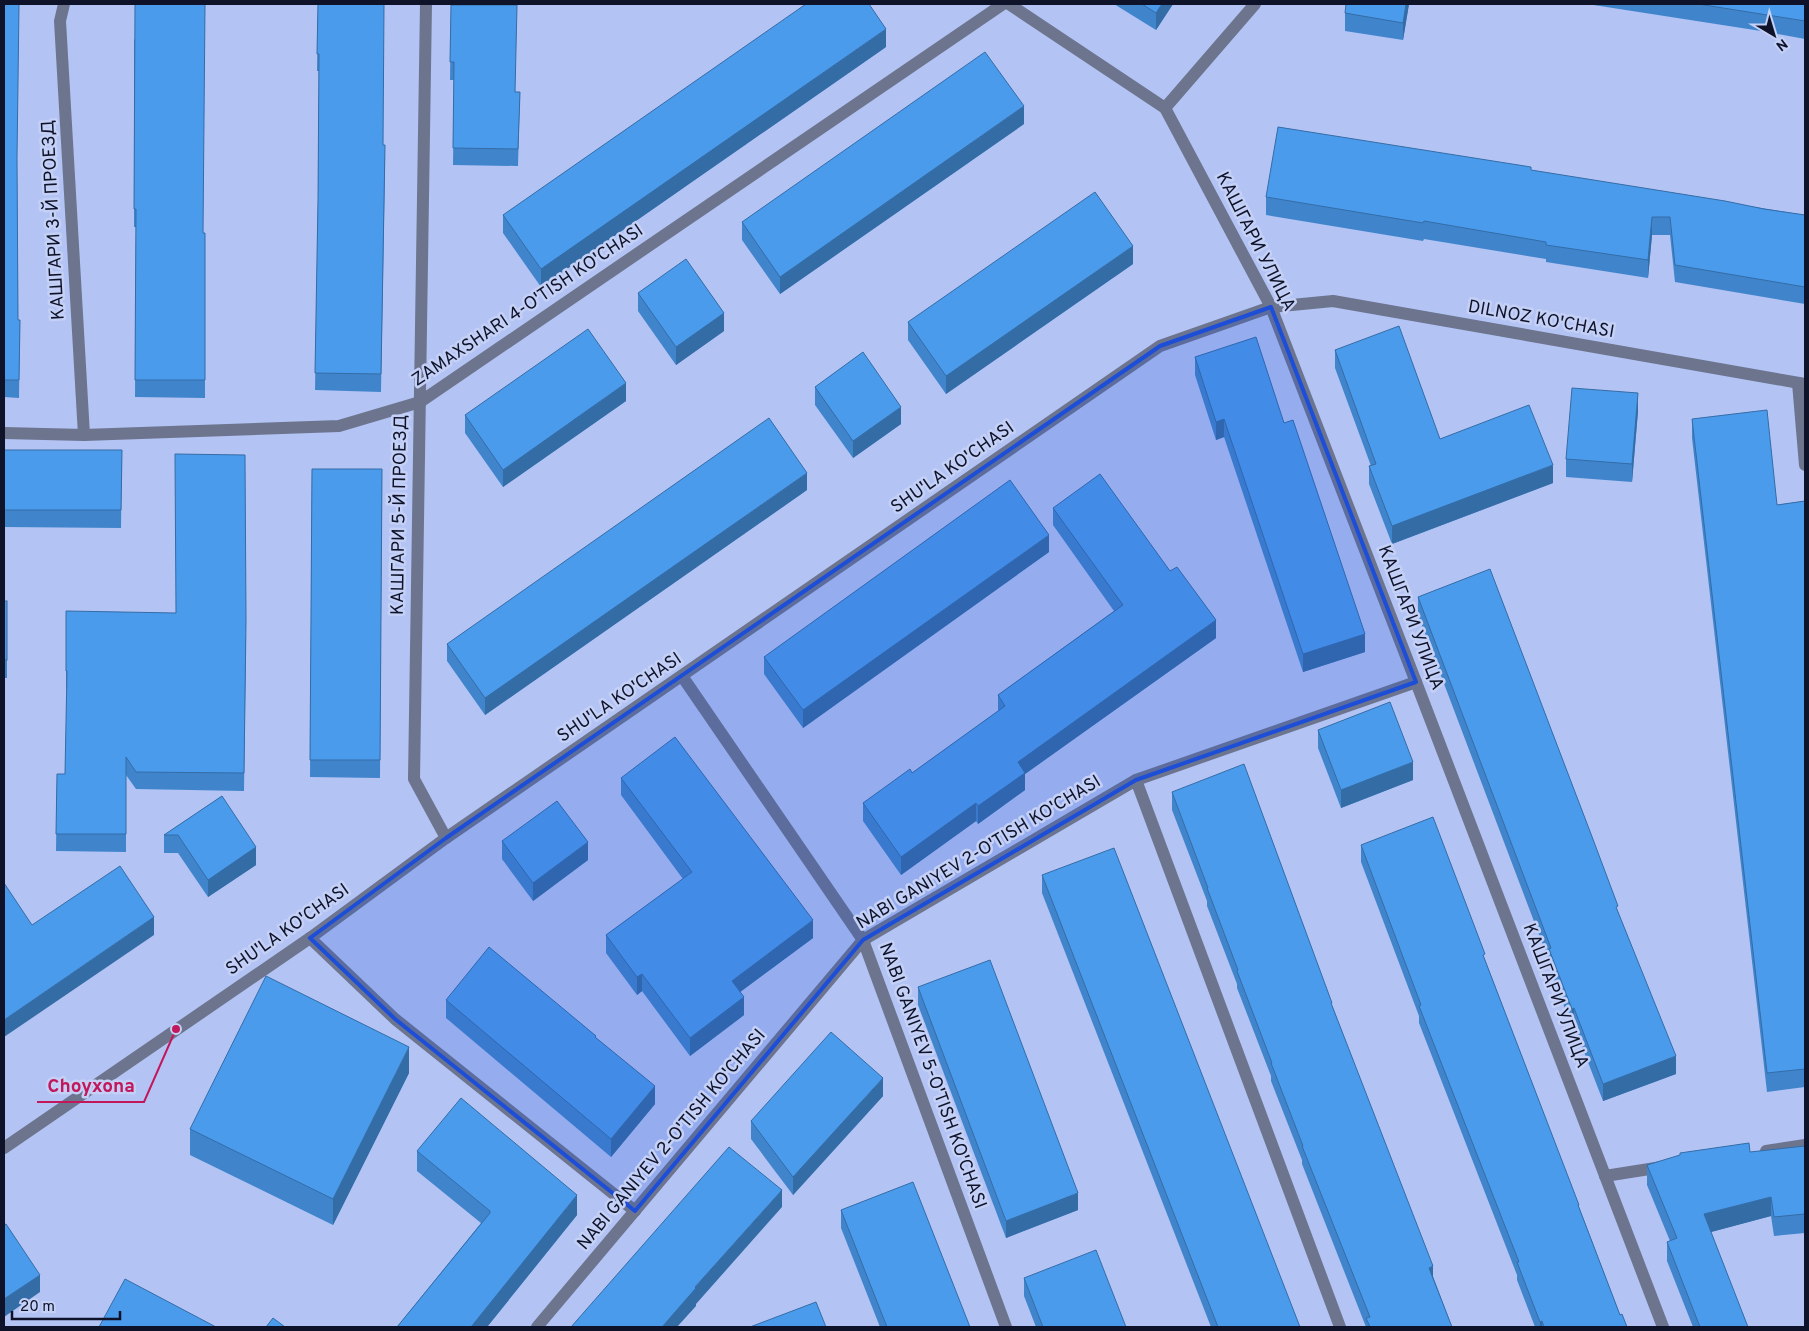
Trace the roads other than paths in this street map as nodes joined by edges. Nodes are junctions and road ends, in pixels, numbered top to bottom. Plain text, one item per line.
1 (64, 4) edge
2 (426, 4) edge
3 (1003, 4) edge
4 (1009, 4) edge
5 (1255, 4) edge
6 (1165, 108) junction
7 (1271, 307) junction
8 (1802, 384) edge
9 (420, 402) junction
10 (4, 433) edge
11 (84, 434) junction
12 (1805, 465) edge
13 (682, 676) junction
14 (1416, 682) junction
15 (1136, 780) junction
16 (446, 838) junction
17 (310, 938) junction
18 (864, 940) junction
19 (1805, 1145) edge
20 (4, 1148) edge
21 (1758, 1153) edge
22 (1672, 1166) edge
23 (1605, 1176) junction
24 (635, 1211) junction
25 (537, 1327) edge
26 (1006, 1327) edge
27 (1340, 1327) edge
28 (1663, 1327) edge

1 - 11 street, КАШГАРИ 3-Й ПРОЕЗД
2 - 9 street, КАШГАРИ 5-Й ПРОЕЗД
3 - 9 street, ZAMAXSHARI 4-O'TISH KO'CHASI
4 - 6 street, КАШГАРИ УЛИЦА
5 - 6 street
6 - 7 street, КАШГАРИ УЛИЦА
7 - 8 street, DILNOZ KO'CHASI
7 - 13 street, SHU'LA KO'CHASI
7 - 14 street, КАШГАРИ УЛИЦА
8 - 12 street
9 - 11 street, ZAMAXSHARI 4-O'TISH KO'CHASI
9 - 16 street, КАШГАРИ 5-Й ПРОЕЗД
10 - 11 street, ZAMAXSHARI 4-O'TISH KO'CHASI
13 - 16 street, SHU'LA KO'CHASI
13 - 18 street, NABI GANIYEV 5-O'TISH KO'CHASI
14 - 15 street, NABI GANIYEV 2-O'TISH KO'CHASI
14 - 23 street, КАШГАРИ УЛИЦА
15 - 18 street, NABI GANIYEV 2-O'TISH KO'CHASI
15 - 27 street
16 - 17 street, SHU'LA KO'CHASI
17 - 20 street, SHU'LA KO'CHASI
17 - 24 street
18 - 24 street, NABI GANIYEV 2-O'TISH KO'CHASI
18 - 26 street, NABI GANIYEV 5-O'TISH KO'CHASI
19 - 21 street
22 - 23 street
23 - 28 street, КАШГАРИ УЛИЦА
24 - 25 street, NABI GANIYEV 2-O'TISH KO'CHASI

